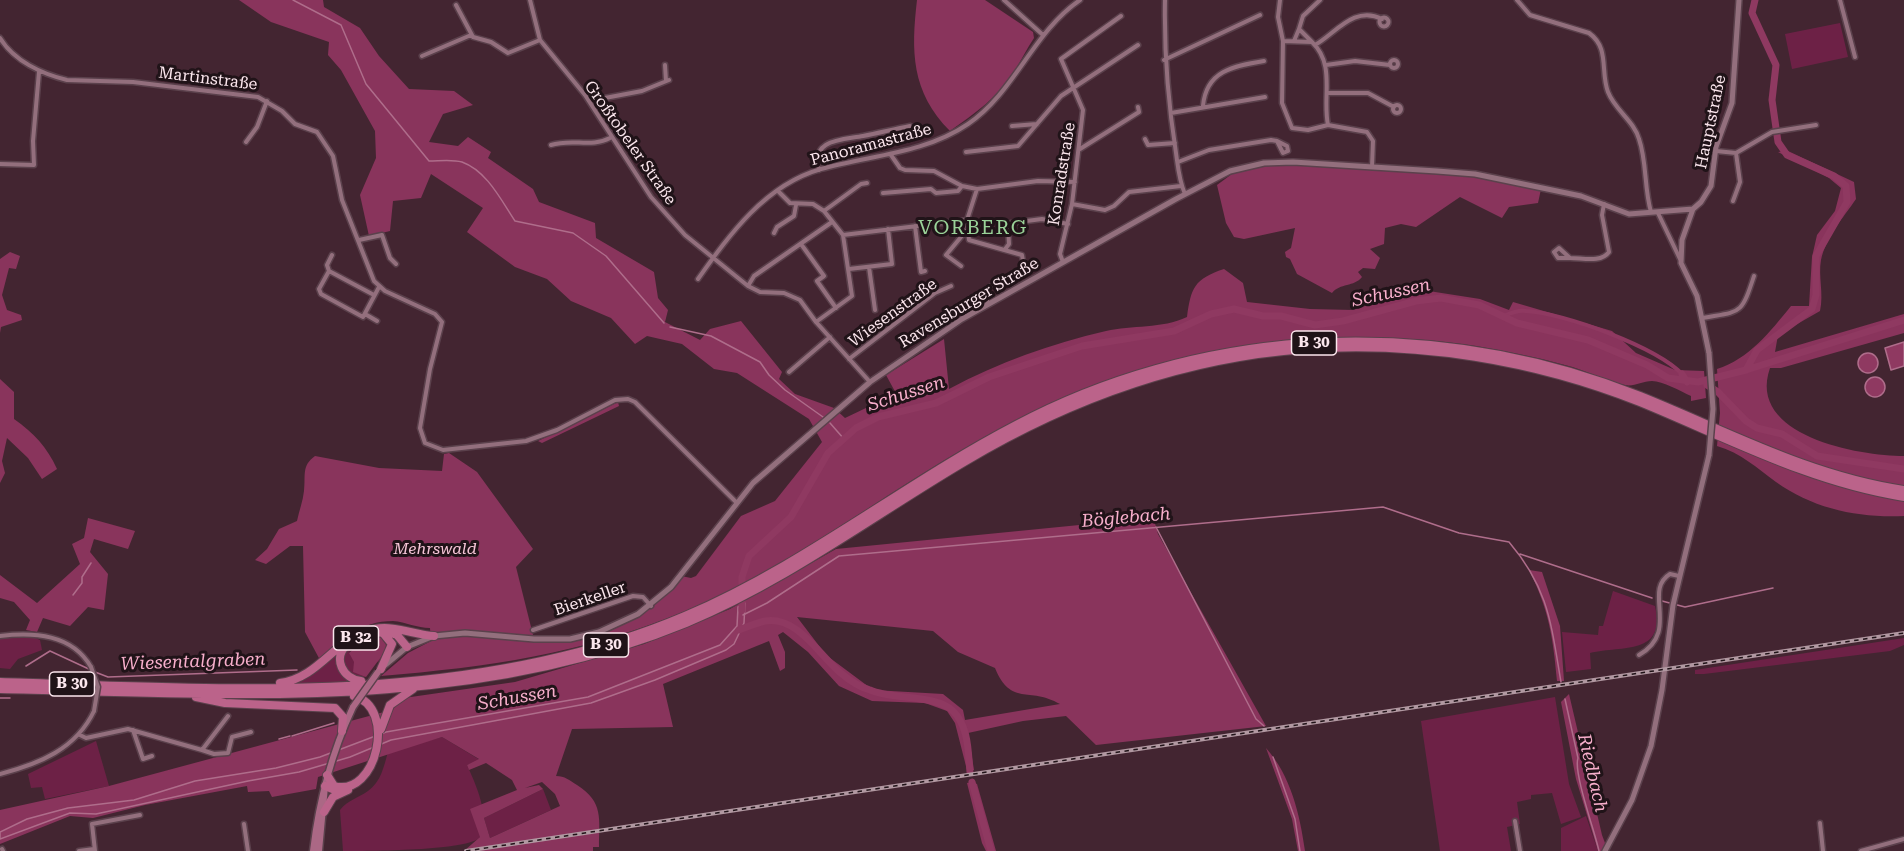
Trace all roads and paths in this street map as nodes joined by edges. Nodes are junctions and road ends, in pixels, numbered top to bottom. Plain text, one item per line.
1 (530, 0) edge
2 (1004, 0) edge
3 (1080, 0) edge
4 (1165, 0) edge
5 (1280, 0) edge
6 (1320, 0) edge
7 (1517, 0) edge
8 (1739, 0) edge
9 (1840, 0) edge
10 (456, 5) dead end
11 (1260, 15) dead end
12 (1121, 16) dead end
13 (1382, 19) dead end
14 (1299, 29) junction
15 (471, 35) junction
16 (1043, 36) junction
17 (0, 38) edge
18 (540, 40) junction
19 (1294, 40) junction
20 (1283, 41) junction
21 (1313, 44) junction
22 (1138, 45) dead end
23 (422, 56) dead end
24 (1855, 57) dead end
25 (1164, 60) junction
26 (1264, 61) dead end
27 (665, 65) dead end
28 (1326, 65) junction
29 (1390, 65) dead end
30 (39, 72) junction
31 (1075, 87) junction
32 (1329, 93) junction
33 (1265, 97) dead end
34 (267, 100) junction
35 (589, 101) junction
36 (1203, 106) junction
37 (1394, 106) dead end
38 (1138, 107) dead end
39 (1171, 113) junction
40 (1037, 123) junction
41 (1328, 125) junction
42 (1816, 125) dead end
43 (910, 126) dead end
44 (1012, 126) dead end
45 (610, 138) junction
46 (1146, 139) dead end
47 (1277, 141) dead end
48 (246, 142) dead end
49 (1174, 143) junction
50 (551, 145) dead end
51 (1080, 149) junction
52 (1716, 151) junction
53 (966, 152) dead end
54 (1736, 153) junction
55 (891, 155) junction
56 (1178, 162) junction
57 (0, 164) edge
58 (1372, 167) junction
59 (819, 170) junction
60 (1075, 182) junction
61 (867, 183) dead end
62 (962, 186) junction
63 (1181, 186) junction
64 (977, 189) junction
65 (778, 190) junction
66 (883, 193) dead end
67 (1185, 194) junction
68 (1733, 201) dead end
69 (1604, 203) junction
70 (1072, 204) junction
71 (796, 205) junction
72 (1693, 209) junction
73 (824, 211) junction
74 (1655, 213) junction
75 (967, 219) junction
76 (832, 222) junction
77 (1068, 224) junction
78 (915, 226) junction
79 (888, 229) junction
80 (966, 231) junction
81 (774, 233) dead end
82 (843, 235) junction
83 (359, 240) junction
84 (801, 244) junction
85 (1006, 249) junction
86 (332, 255) dead end
87 (713, 258) junction
88 (1570, 258) dead end
89 (1063, 262) junction
90 (1681, 262) junction
91 (396, 264) dead end
92 (961, 266) dead end
93 (869, 267) junction
94 (849, 269) junction
95 (329, 271) junction
96 (926, 271) dead end
97 (1754, 276) dead end
98 (698, 279) dead end
99 (748, 286) junction
100 (951, 286) dead end
101 (379, 287) junction
102 (374, 295) junction
103 (989, 304) junction
104 (836, 308) junction
105 (875, 310) dead end
106 (365, 314) junction
107 (1702, 318) junction
108 (377, 321) dead end
109 (816, 322) junction
110 (830, 337) junction
111 (849, 359) junction
112 (789, 372) dead end
113 (870, 382) junction
114 (1904, 490) edge
115 (1904, 497) edge
116 (736, 502) junction
117 (1679, 576) junction
118 (758, 585) junction
119 (728, 600) junction
120 (651, 606) junction
121 (396, 629) junction
122 (533, 630) dead end
123 (377, 631) junction
124 (0, 636) edge
125 (434, 636) junction
126 (407, 647) junction
127 (1639, 655) dead end
128 (379, 670) junction
129 (0, 682) edge
130 (378, 684) junction
131 (263, 687) junction
132 (416, 687) junction
133 (0, 689) edge
134 (174, 692) junction
135 (328, 693) junction
136 (228, 716) dead end
137 (133, 730) junction
138 (342, 731) junction
139 (251, 732) dead end
140 (80, 735) junction
141 (202, 750) junction
142 (152, 756) dead end
143 (371, 766) junction
144 (0, 774) edge
145 (327, 775) junction
146 (325, 786) junction
147 (340, 792) junction
148 (324, 812) junction
149 (140, 815) dead end
150 (1515, 821) dead end
151 (1820, 823) dead end
152 (244, 824) dead end
153 (1904, 839) edge
154 (94, 850) edge
155 (79, 851) edge
156 (248, 851) edge
157 (313, 851) edge
158 (319, 851) edge
159 (1520, 851) edge
160 (1605, 851) edge
161 (1823, 851) edge
162 (1861, 851) edge

1 - 18 street
2 - 16 street
3 - 16 street, Panoramastraße
4 - 25 street
5 - 20 street
6 - 14 street
7 - 74 street
8 - 52 main road, Hauptstraße
9 - 24 street
10 - 15 street
11 - 25 street
12 - 31 street, Konradstraße
13 - 21 street
14 - 19 street
14 - 21 street
15 - 18 street
15 - 23 street
16 - 55 street, Panoramastraße
17 - 30 street, Martinstraße
18 - 35 street, Großtobeler Straße
19 - 20 street
19 - 21 street
20 - 41 street
21 - 28 street
22 - 31 street
25 - 39 street
26 - 36 street
27 - 35 street
28 - 29 street
28 - 32 street
30 - 34 street, Martinstraße
30 - 57 street
31 - 40 street
31 - 51 street, Konradstraße
32 - 37 street
32 - 41 street
33 - 36 street
34 - 48 street
34 - 83 street, Martinstraße
35 - 45 street, Großtobeler Straße
36 - 39 street
38 - 51 street
39 - 49 street
40 - 44 street
40 - 53 street
41 - 58 street
42 - 54 street
43 - 59 street
45 - 50 street
45 - 87 street, Großtobeler Straße
46 - 49 street
47 - 56 street
49 - 56 street
51 - 60 street, Konradstraße
52 - 54 street
52 - 72 main road, Hauptstraße
54 - 68 street
55 - 59 street, Panoramastraße
55 - 62 street
56 - 63 street
58 - 67 main road, Ravensburger Straße
58 - 69 main road, Ravensburger Straße
59 - 65 street, Panoramastraße
60 - 64 street
60 - 70 street, Konradstraße
61 - 73 street
62 - 64 street
62 - 66 street
63 - 67 street
63 - 70 street
64 - 75 street
65 - 71 street
65 - 87 street, Panoramastraße
67 - 89 main road, Ravensburger Straße
69 - 74 main road, Ravensburger Straße
69 - 88 street
70 - 77 street, Konradstraße
71 - 73 street
71 - 81 street
72 - 74 main road
72 - 90 main road, Hauptstraße
73 - 76 street
74 - 90 street
75 - 78 street
75 - 80 street
76 - 82 street
76 - 84 street
77 - 85 street
77 - 89 street, Konradstraße
78 - 79 street
78 - 96 street
79 - 82 street
79 - 93 street
80 - 85 street
80 - 92 street
82 - 94 street
83 - 91 street
83 - 101 street, Martinstraße
84 - 99 street
84 - 104 street
85 - 103 street
86 - 95 street
87 - 98 street, Panoramastraße
87 - 99 street, Großtobeler Straße
89 - 103 main road, Ravensburger Straße
90 - 107 main road
93 - 94 street
93 - 105 street
94 - 104 street
95 - 102 street
95 - 106 street
97 - 107 street
99 - 109 street, Großtobeler Straße
100 - 111 street, Wiesenstraße
101 - 102 street
101 - 116 street
102 - 106 street
103 - 113 main road, Ravensburger Straße
104 - 109 street
106 - 108 street
107 - 117 main road, bridge
109 - 110 street, Großtobeler Straße
110 - 111 street, Großtobeler Straße
110 - 112 street
111 - 113 street, Großtobeler Straße
113 - 116 main road, Ravensburger Straße
114 - 118 highway, B 30
115 - 118 highway, B 30
116 - 120 main road, Ravensburger Straße
117 - 127 street
117 - 160 main road
118 - 119 highway, B 30
119 - 130 highway, B 30
119 - 132 highway, B 30
120 - 122 street, Bierkeller
120 - 125 main road, Ravensburger Straße
121 - 125 highway, B 30
121 - 126 highway
121 - 131 highway, B 30
123 - 126 highway
123 - 128 highway, B 32
123 - 130 highway, B 32
124 - 140 street, bridge
125 - 126 main road, Ravensburger Straße
126 - 128 main road, Ravensburger Straße
128 - 138 main road, B 32, bridge
129 - 131 highway, B 30
130 - 131 highway, B 30
132 - 135 highway, B 30
132 - 143 highway, B 30
133 - 134 highway, B 30
134 - 135 highway, B 30
134 - 138 highway
135 - 143 highway
136 - 141 street
137 - 140 street
137 - 141 street
137 - 142 street
138 - 145 main road, B 32
139 - 141 street
140 - 144 street
143 - 145 highway
143 - 147 highway, B 30
145 - 146 main road, B 32
146 - 147 highway
146 - 148 main road, B 32
146 - 157 main road, B 32
147 - 148 highway, B 30
148 - 158 main road, B 32
149 - 154 street
150 - 159 street
151 - 161 street
152 - 156 street
153 - 162 street
154 - 155 street

